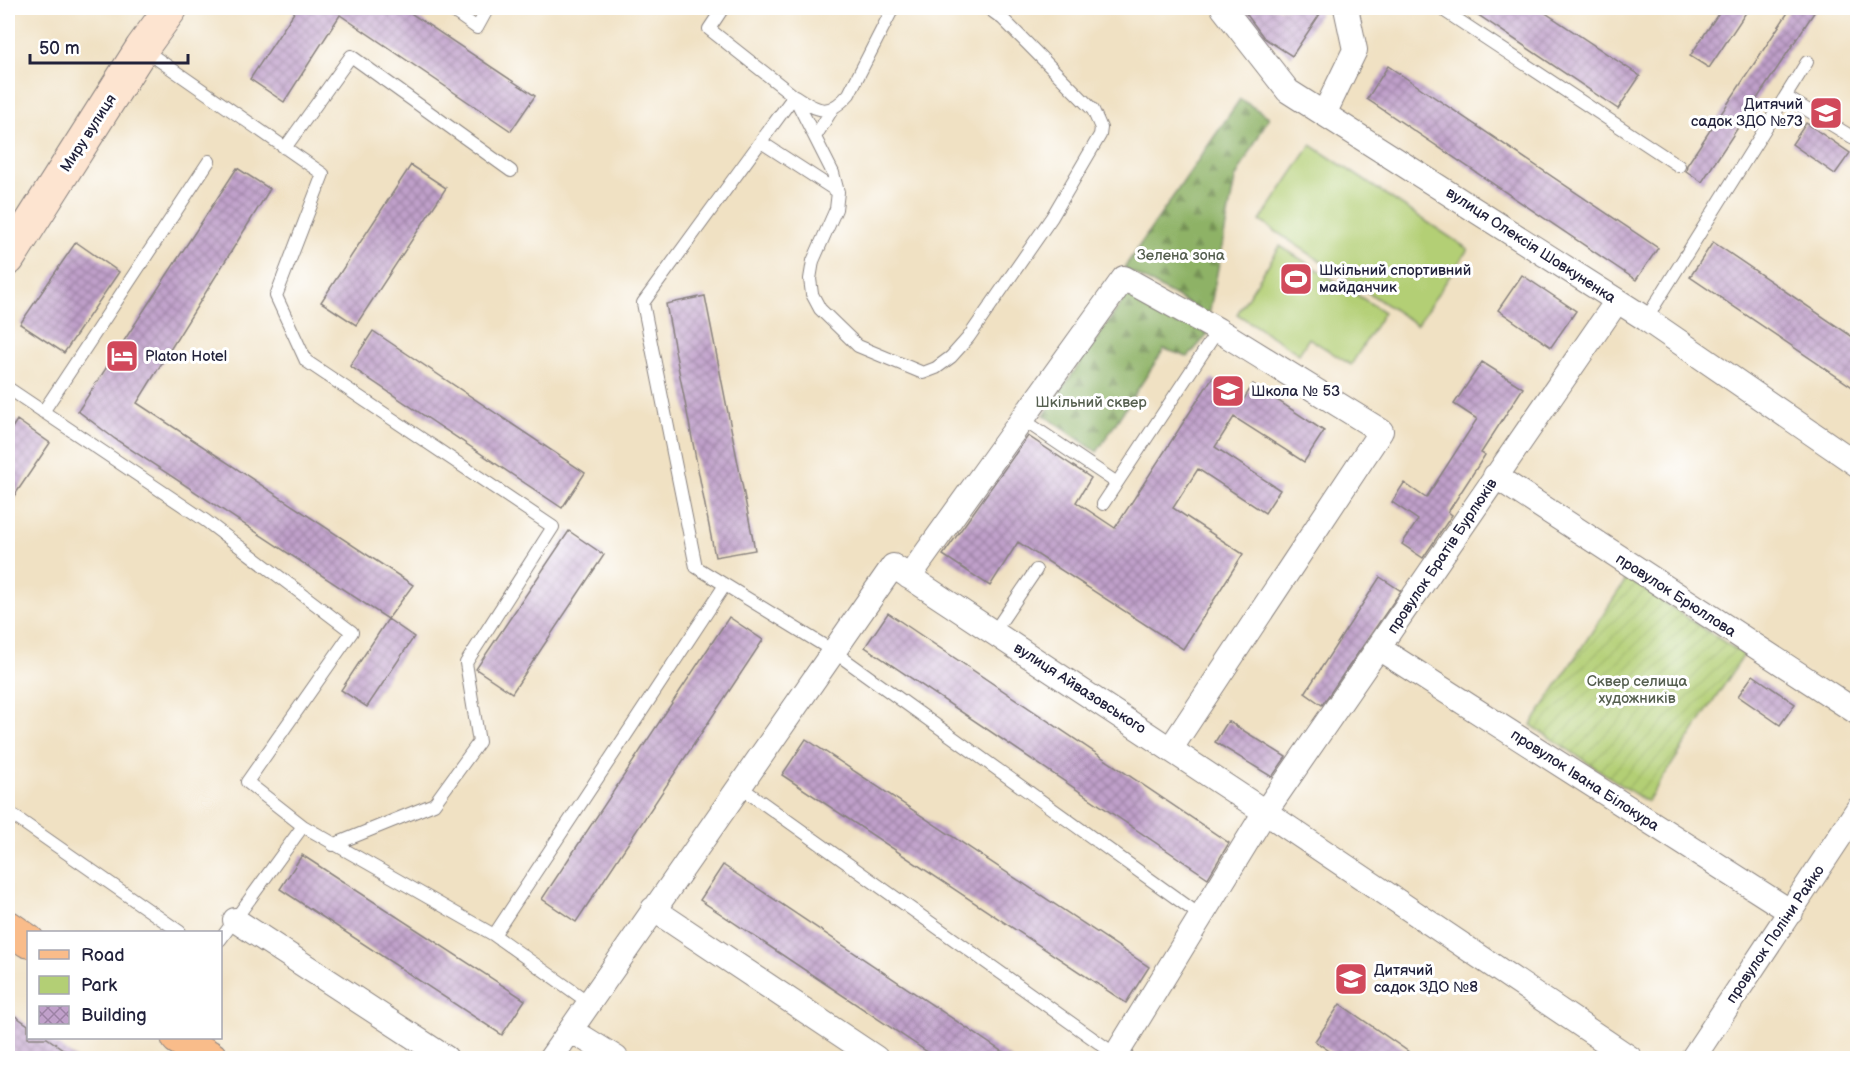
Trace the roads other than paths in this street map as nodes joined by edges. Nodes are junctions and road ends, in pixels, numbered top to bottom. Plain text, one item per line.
1 (171, 8) edge
2 (449, 8) edge
3 (488, 8) edge
4 (723, 8) edge
5 (893, 8) edge
6 (988, 8) edge
7 (1223, 8) edge
8 (1347, 8) edge
9 (1440, 8) edge
10 (142, 48) junction
11 (1807, 62) dead end
12 (794, 96) junction
13 (1786, 97) junction
14 (833, 108) junction
15 (1324, 114) junction
16 (815, 137) junction
17 (1852, 137) dead end
18 (761, 142) junction
19 (285, 148) junction
20 (209, 161) dead end
21 (1679, 166) dead end
22 (511, 171) dead end
23 (838, 192) junction
24 (8, 259) edge
25 (1617, 301) junction
26 (1646, 319) junction
27 (1218, 330) junction
28 (8, 388) edge
29 (43, 412) junction
30 (1022, 419) junction
31 (1857, 465) edge
32 (1495, 476) junction
33 (1117, 483) junction
34 (1102, 504) dead end
35 (1036, 570) dead end
36 (901, 571) junction
37 (725, 585) junction
38 (994, 632) junction
39 (1380, 649) junction
40 (833, 651) junction
41 (1857, 713) edge
42 (1171, 748) junction
43 (739, 786) junction
44 (1857, 809) edge
45 (8, 812) edge
46 (1265, 812) junction
47 (303, 826) junction
48 (333, 845) junction
49 (653, 909) junction
50 (1791, 912) junction
51 (1201, 916) junction
52 (235, 920) junction
53 (8, 927) edge
54 (177, 931) edge
55 (495, 935) junction
56 (222, 937) edge
57 (27, 940) edge
58 (588, 1002) junction
59 (571, 1030) junction
60 (180, 1039) edge
61 (1615, 1054) edge
62 (1115, 1057) edge
63 (211, 1059) edge
64 (446, 1059) edge
65 (551, 1059) edge
66 (616, 1059) edge
67 (876, 1059) edge
68 (1693, 1059) edge

1 - 10 street, Миру вулиця
2 - 3 lane
4 - 12 lane
5 - 14 lane
6 - 23 lane
7 - 15 street, вулиця Олексія Шовкуненка
8 - 15 street
9 - 21 lane
10 - 19 lane
10 - 24 street, Миру вулиця
11 - 13 lane
12 - 14 lane
12 - 16 lane
12 - 18 lane
13 - 17 lane
13 - 26 lane
14 - 16 lane
15 - 25 street, вулиця Олексія Шовкуненка
16 - 23 lane
18 - 23 lane
18 - 37 lane
19 - 22 lane
19 - 48 lane
20 - 29 lane
25 - 26 street, вулиця Олексія Шовкуненка
25 - 32 street, провулок Братів Бурлюків
26 - 31 street, вулиця Олексія Шовкуненка
27 - 30 street
27 - 33 lane
27 - 42 street
28 - 29 lane
29 - 47 lane
30 - 33 lane
30 - 36 street
32 - 39 street, провулок Братів Бурлюків
32 - 41 street, провулок Брюллова
33 - 34 lane
35 - 38 lane
36 - 38 street, вулиця Айвазовського
36 - 40 street
37 - 40 lane
37 - 55 lane
38 - 42 street, вулиця Айвазовського
39 - 46 street, провулок Братів Бурлюків
39 - 50 street, провулок Івана Білокура
40 - 43 street
40 - 51 lane
42 - 46 street, вулиця Айвазовського
43 - 49 street
43 - 62 lane
44 - 50 street, провулок Поліни Райко
45 - 54 lane
46 - 51 street
46 - 61 street, вулиця Айвазовського
47 - 48 lane
47 - 52 lane
48 - 55 lane
49 - 58 street
49 - 67 street
50 - 68 street, провулок Поліни Райко
51 - 62 street
52 - 56 lane
52 - 64 street
53 - 57 main road
55 - 58 lane
58 - 59 street
59 - 65 street
59 - 66 street
60 - 63 main road

